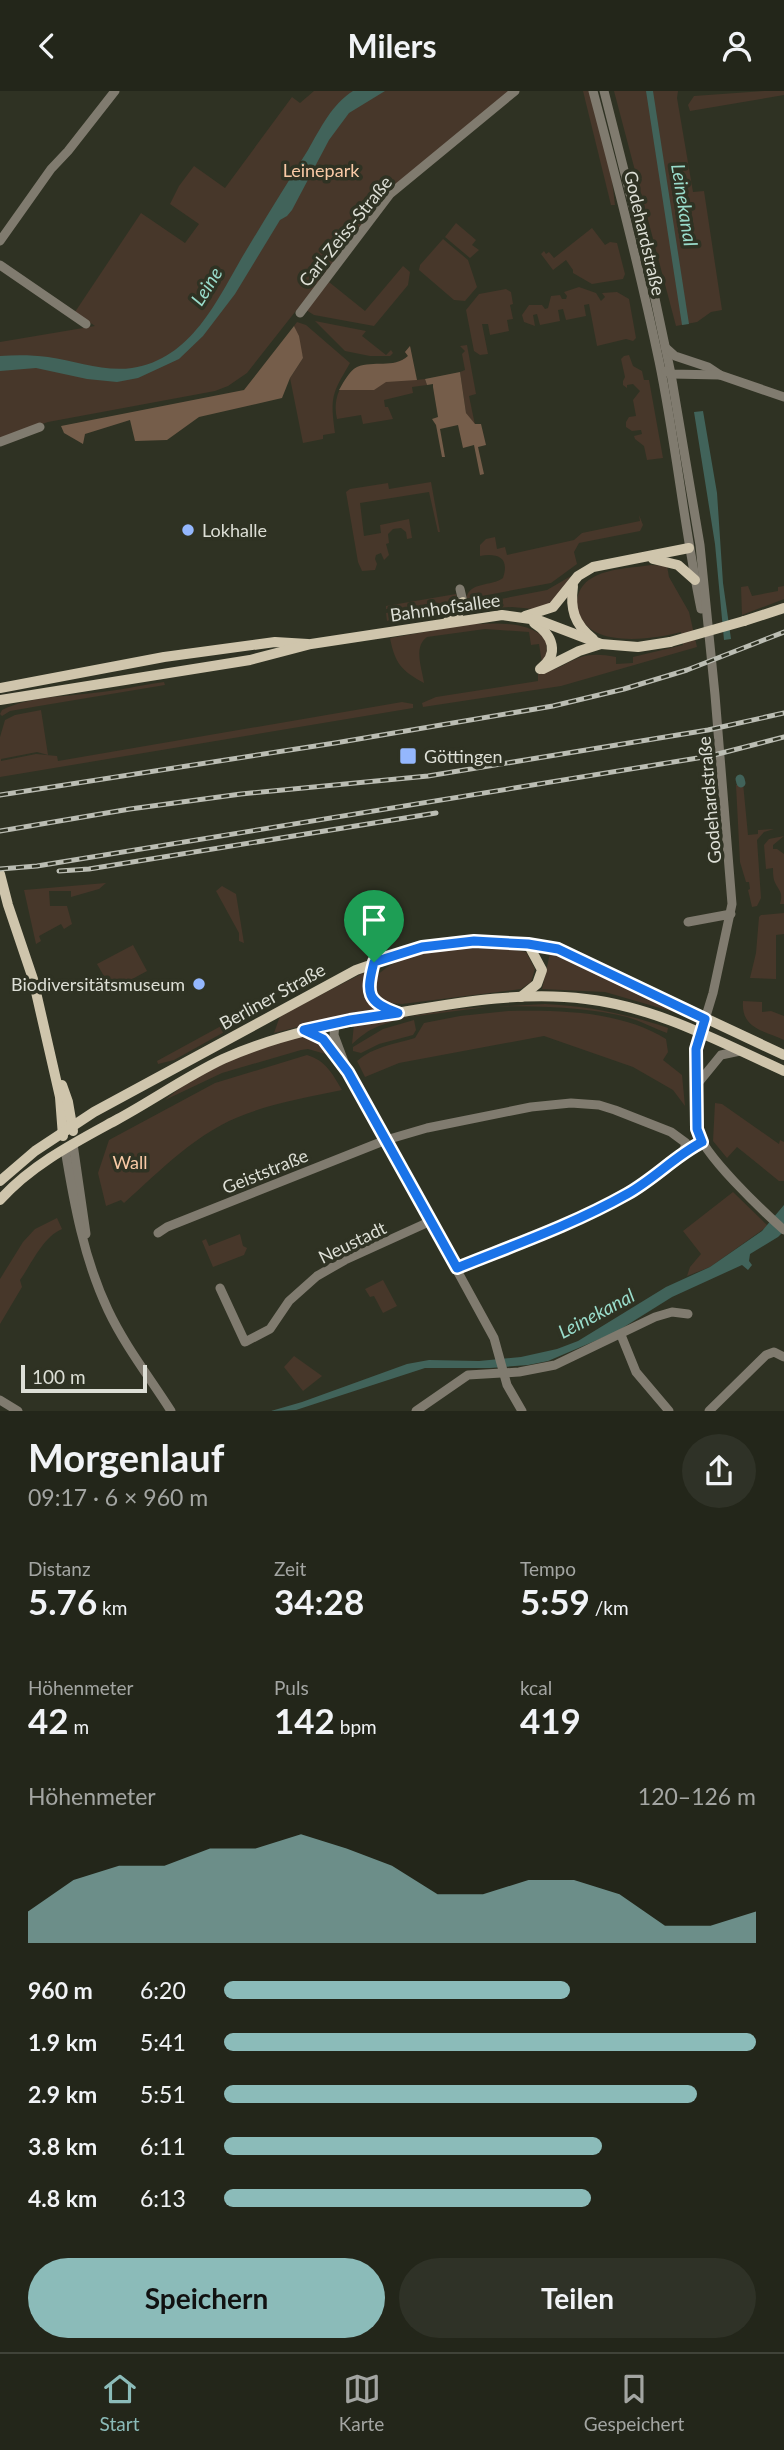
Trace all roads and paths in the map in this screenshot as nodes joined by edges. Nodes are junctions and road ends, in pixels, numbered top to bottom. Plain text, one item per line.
1 (114, 91) edge
2 (515, 91) edge
3 (593, 91) edge
4 (604, 91) edge
5 (0, 241) edge
6 (0, 265) edge
7 (300, 313) dead end
8 (86, 324) dead end
9 (665, 347) junction
10 (685, 359) junction
11 (659, 361) junction
12 (669, 371) junction
13 (720, 375) junction
14 (663, 384) junction
15 (784, 397) edge
16 (40, 427) dead end
17 (0, 442) edge
18 (694, 546) junction
19 (640, 558) junction
20 (695, 580) junction
21 (574, 582) junction
22 (460, 589) dead end
23 (463, 602) junction
24 (784, 608) edge
25 (482, 617) junction
26 (522, 617) junction
27 (446, 622) junction
28 (710, 641) junction
29 (601, 644) junction
30 (311, 645) junction
31 (184, 655) junction
32 (185, 670) junction
33 (0, 681) edge
34 (16, 684) junction
35 (0, 688) edge
36 (2, 702) edge
37 (731, 872) junction
38 (0, 874) edge
39 (731, 914) junction
40 (688, 922) dead end
41 (528, 944) junction
42 (374, 962) junction
43 (521, 997) junction
44 (398, 1013) junction
45 (707, 1020) junction
46 (335, 1023) junction
47 (304, 1030) junction
48 (703, 1035) junction
49 (740, 1051) junction
50 (784, 1055) edge
51 (50, 1056) junction
52 (784, 1071) edge
53 (348, 1072) junction
54 (698, 1086) junction
55 (73, 1125) junction
56 (63, 1132) junction
57 (700, 1139) junction
58 (386, 1140) junction
59 (69, 1146) junction
60 (681, 1153) junction
61 (0, 1181) edge
62 (0, 1200) edge
63 (431, 1221) junction
64 (784, 1230) edge
65 (158, 1233) dead end
66 (457, 1268) junction
67 (220, 1288) dead end
68 (688, 1314) dead end
69 (621, 1335) junction
70 (784, 1357) edge
71 (502, 1371) junction
72 (0, 1400) edge
73 (18, 1411) edge
74 (172, 1411) edge
75 (416, 1411) edge
76 (522, 1411) edge
77 (669, 1411) edge
78 (709, 1411) edge

1 - 5 street
2 - 7 street, Carl-Zeiss-Straße
3 - 11 street, Godehardstraße
4 - 9 street, Godehardstraße
6 - 8 street
9 - 10 street
9 - 12 street, Godehardstraße
10 - 12 street
10 - 13 street
11 - 12 street
11 - 14 street, Godehardstraße
12 - 13 street
12 - 14 street, Godehardstraße
12 - 18 street, Godehardstraße
13 - 15 street
14 - 18 street, Godehardstraße
16 - 17 street
18 - 19 main road
18 - 20 street, Godehardstraße
18 - 28 street, Godehardstraße
19 - 20 main road
19 - 21 main road
20 - 28 street, Godehardstraße
21 - 26 main road
21 - 29 main road
22 - 23 street, Bahnhofsallee
23 - 25 main road
23 - 27 main road
24 - 29 main road, Bahnhofsallee, bridge
25 - 26 main road, Bahnhofsallee
25 - 27 main road, Bahnhofsallee
26 - 29 main road, Bahnhofsallee
26 - 29 main road
27 - 30 main road, Bahnhofsallee
28 - 37 street, Godehardstraße
30 - 31 main road, Bahnhofsallee
30 - 32 main road, Bahnhofsallee
31 - 32 main road
31 - 34 main road, Bahnhofsallee
32 - 36 main road, Bahnhofsallee
33 - 34 main road
34 - 35 main road, Bahnhofsallee
37 - 39 street, Godehardstraße
37 - 45 street, Godehardstraße
38 - 51 main road
39 - 40 street
39 - 45 street, Godehardstraße
41 - 42 main road, Berliner Straße
41 - 43 main road
41 - 45 main road, Berliner Straße
42 - 44 main road
42 - 55 main road, Berliner Straße
43 - 44 main road, Berliner Straße
43 - 48 main road, Berliner Straße
44 - 46 main road, Berliner Straße
45 - 48 street, Godehardstraße
45 - 50 main road, Berliner Straße
46 - 47 main road, Berliner Straße
46 - 53 street
47 - 53 street
47 - 59 main road, Berliner Straße
48 - 49 main road, Berliner Straße
48 - 54 street, Godehardstraße
49 - 52 main road, Berliner Straße
49 - 54 street
51 - 55 main road
51 - 56 main road
53 - 58 street
54 - 57 street, Godehardstraße
55 - 56 main road, Berliner Straße
55 - 59 main road
56 - 59 main road
56 - 61 main road, Berliner Straße
57 - 60 street
57 - 64 street
58 - 60 street, Geiststraße
58 - 63 street
58 - 65 street, Geiststraße
59 - 62 main road, Berliner Straße
59 - 74 street
60 - 66 street
63 - 66 street
63 - 67 street, Neustadt
66 - 71 street
68 - 69 street
69 - 71 street
69 - 77 street
70 - 78 street
71 - 75 street
71 - 76 street
72 - 73 street

